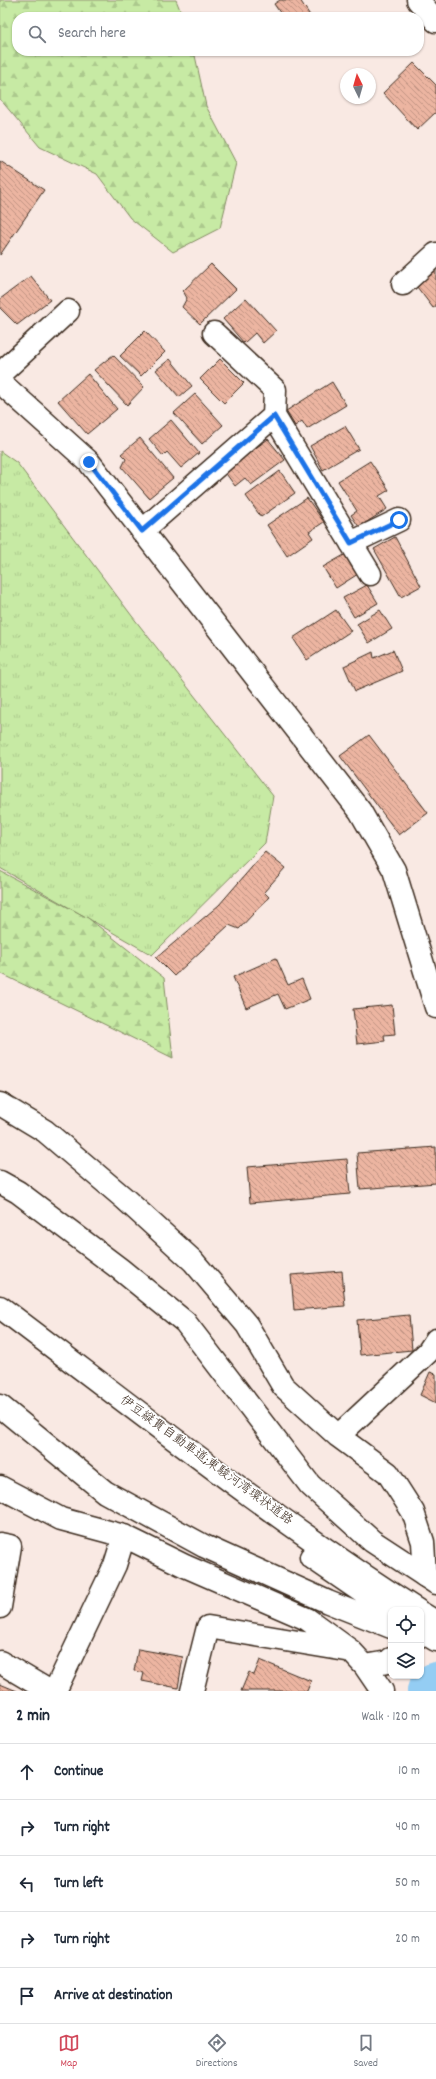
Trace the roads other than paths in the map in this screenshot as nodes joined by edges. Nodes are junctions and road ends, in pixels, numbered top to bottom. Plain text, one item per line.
1 (418, 0) edge
2 (436, 21) edge
3 (436, 254) edge
4 (403, 284) dead end
5 (68, 311) dead end
6 (214, 333) dead end
7 (0, 374) edge
8 (0, 382) edge
9 (274, 416) junction
10 (399, 520) dead end
11 (142, 531) junction
12 (351, 543) junction
13 (370, 574) dead end
14 (436, 1007) edge
15 (0, 1104) edge
16 (0, 1182) edge
17 (0, 1307) edge
18 (0, 1326) edge
19 (436, 1340) edge
20 (0, 1406) edge
21 (338, 1436) junction
22 (220, 1483) junction
23 (0, 1487) edge
24 (124, 1536) junction
25 (0, 1544) edge
26 (431, 1580) edge
27 (0, 1607) edge
28 (412, 1607) edge
29 (388, 1610) edge
30 (424, 1615) edge
31 (436, 1622) edge
32 (388, 1626) edge
33 (424, 1633) edge
34 (436, 1640) edge
35 (424, 1642) edge
36 (436, 1648) edge
37 (358, 1659) junction
38 (0, 1662) edge
39 (388, 1662) edge
40 (49, 1691) edge
41 (55, 1691) edge
42 (192, 1691) edge
43 (382, 1691) edge

1 - 2 main road
3 - 4 main road
5 - 7 main road
6 - 9 main road
8 - 11 main road
9 - 11 main road
9 - 12 main road
10 - 12 main road
11 - 14 main road
12 - 13 main road
15 - 21 main road
16 - 26 main road
17 - 22 main road, 伊豆縦貫自動車道;東駿河湾環状道路
18 - 22 main road, 伊豆縦貫自動車道;東駿河湾環状道路
19 - 21 main road
20 - 32 main road
21 - 26 main road
22 - 28 main road, 伊豆縦貫自動車道;東駿河湾環状道路
22 - 29 main road, 伊豆縦貫自動車道;東駿河湾環状道路
23 - 24 main road
24 - 37 main road
24 - 41 main road
25 - 27 main road
30 - 31 main road
33 - 34 main road
35 - 36 main road
37 - 39 main road
37 - 42 main road
37 - 43 main road
38 - 40 main road

